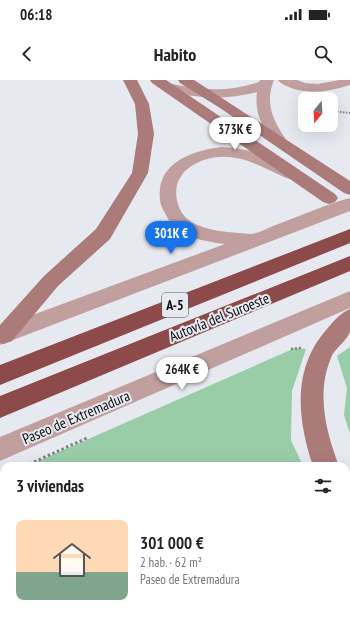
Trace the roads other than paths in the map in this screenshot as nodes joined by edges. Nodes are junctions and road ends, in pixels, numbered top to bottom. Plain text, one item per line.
1 (130, 80) edge
2 (185, 80) edge
3 (194, 80) edge
4 (285, 80) edge
5 (350, 81) edge
6 (261, 82) edge
7 (162, 84) edge
8 (209, 95) junction
9 (280, 142) junction
10 (295, 176) junction
11 (350, 189) edge
12 (329, 198) dead end
13 (350, 204) edge
14 (350, 236) edge
15 (254, 240) junction
16 (350, 263) edge
17 (350, 299) edge
18 (350, 318) edge
19 (2, 335) edge
20 (0, 375) edge
21 (0, 407) edge
22 (0, 449) edge
23 (324, 462) edge

1 - 19 main road
2 - 8 main road
3 - 6 street
4 - 5 street
6 - 8 street
6 - 9 street
7 - 8 street
7 - 10 main road
8 - 9 main road
9 - 11 main road
10 - 12 main road
10 - 15 street
13 - 15 street
14 - 20 highway, Autovía del Suroeste / A-5
15 - 19 street
16 - 21 highway, Autovía del Suroeste / A-5
17 - 22 street, Paseo de Extremadura
18 - 23 main road

